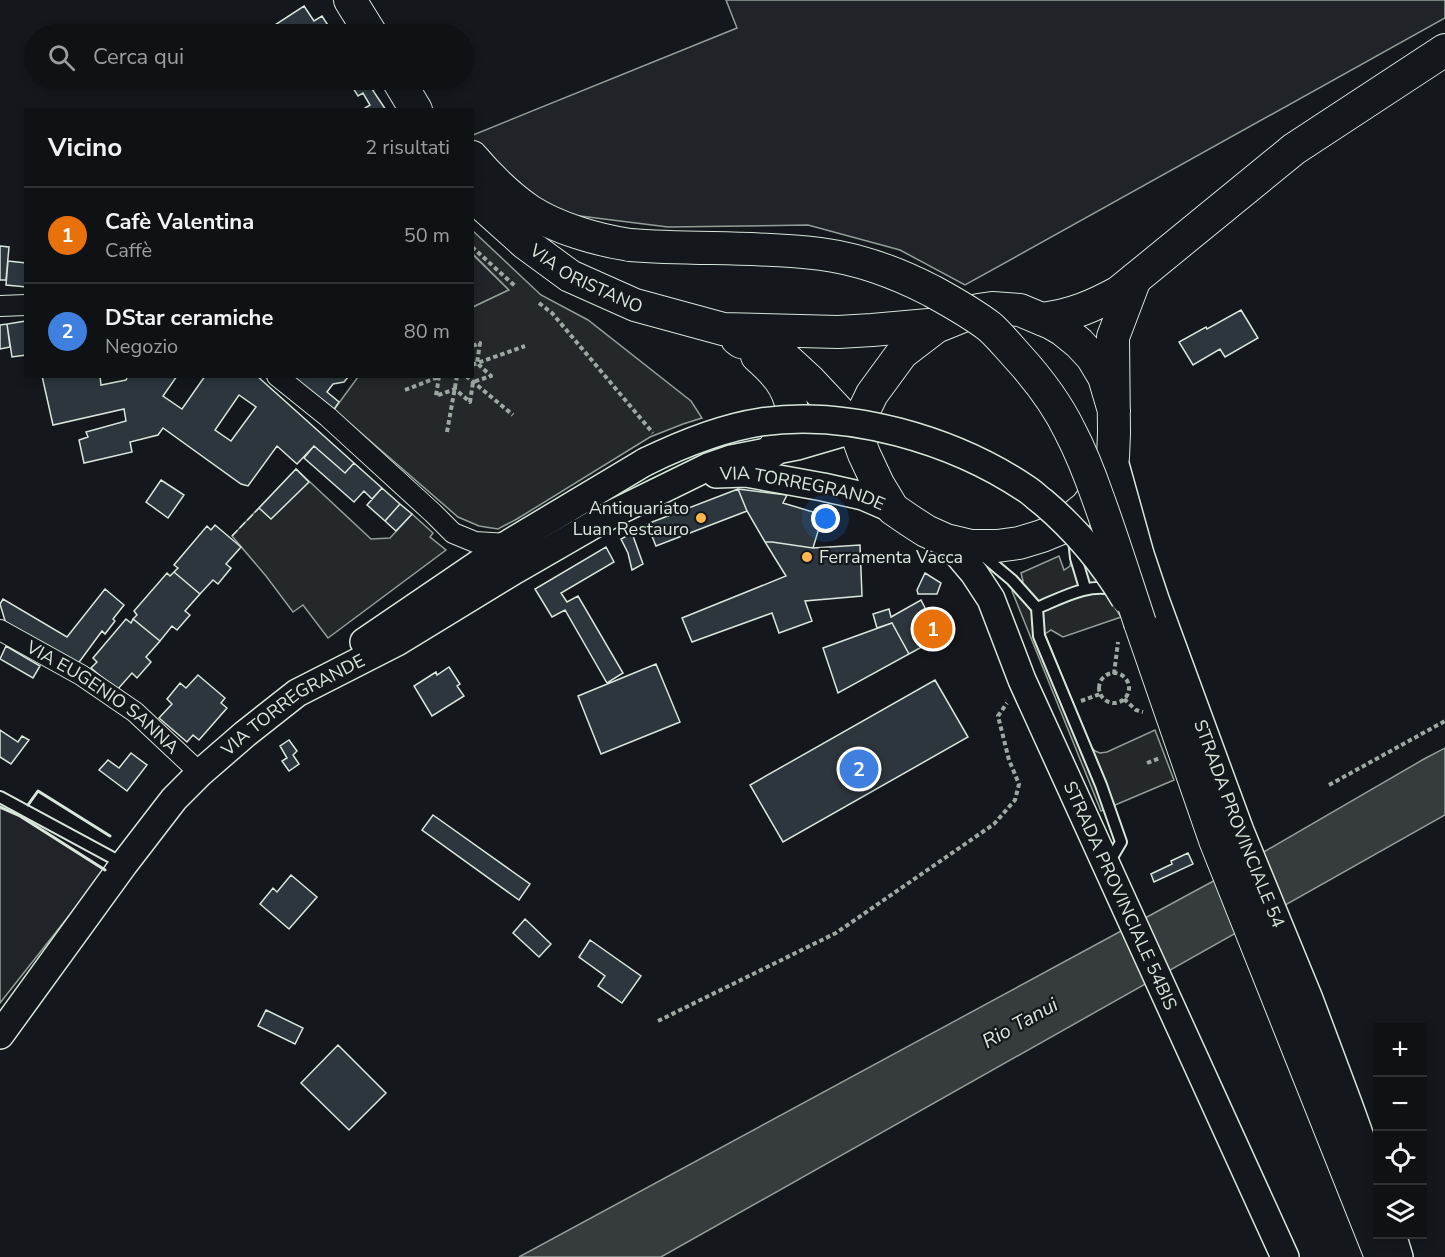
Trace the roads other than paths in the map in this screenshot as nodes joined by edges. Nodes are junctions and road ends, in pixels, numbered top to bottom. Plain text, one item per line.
1 (350, 0) edge
2 (364, 24) edge
3 (1445, 50) edge
4 (474, 159) edge
5 (474, 194) edge
6 (1135, 279) junction
7 (24, 305) edge
8 (0, 306) edge
9 (1042, 319) junction
10 (947, 324) junction
11 (732, 335) junction
12 (279, 378) edge
13 (1114, 411) junction
14 (855, 429) junction
15 (772, 451) junction
16 (1113, 457) junction
17 (677, 482) junction
18 (893, 509) junction
19 (1072, 519) junction
20 (959, 543) junction
21 (508, 544) junction
22 (1085, 588) junction
23 (1037, 608) junction
24 (1138, 622) junction
25 (0, 630) edge
26 (297, 693) junction
27 (200, 773) junction
28 (0, 796) edge
29 (124, 864) junction
30 (1113, 877) junction
31 (1296, 1006) junction
32 (0, 1035) edge
33 (1376, 1185) edge
34 (1394, 1239) edge
35 (1285, 1257) edge
36 (1381, 1257) edge
37 (1399, 1257) edge

1 - 2 main road
3 - 6 main road
4 - 24 main road, bridge
5 - 11 main road, VIA ORISTANO
6 - 9 main road
6 - 13 main road
7 - 8 street
9 - 10 main road
9 - 13 main road
10 - 11 main road, VIA ORISTANO
10 - 14 main road
11 - 14 main road, VIA ORISTANO
11 - 15 main road
12 - 21 street
13 - 16 main road
14 - 15 main road, VIA TORREGRANDE
14 - 18 main road
15 - 17 main road, VIA TORREGRANDE
16 - 19 main road
16 - 24 main road, STRADA PROVINCIALE 54
17 - 18 main road, VIA TORREGRANDE
17 - 26 main road, VIA TORREGRANDE
18 - 20 main road
19 - 20 main road
19 - 22 lane
20 - 23 lane
20 - 30 main road, STRADA PROVINCIALE 54BIS
21 - 24 main road, bridge
21 - 26 main road
22 - 23 lane
22 - 24 lane
23 - 30 lane
24 - 31 main road
24 - 31 main road, STRADA PROVINCIALE 54
25 - 27 street, VIA EUGENIO SANNA
26 - 27 main road, VIA TORREGRANDE
27 - 29 main road, VIA TORREGRANDE
28 - 29 lane
29 - 32 main road, VIA TORREGRANDE
30 - 35 main road, STRADA PROVINCIALE 54BIS
31 - 33 main road, STRADA PROVINCIALE 54
31 - 36 main road
34 - 37 main road

